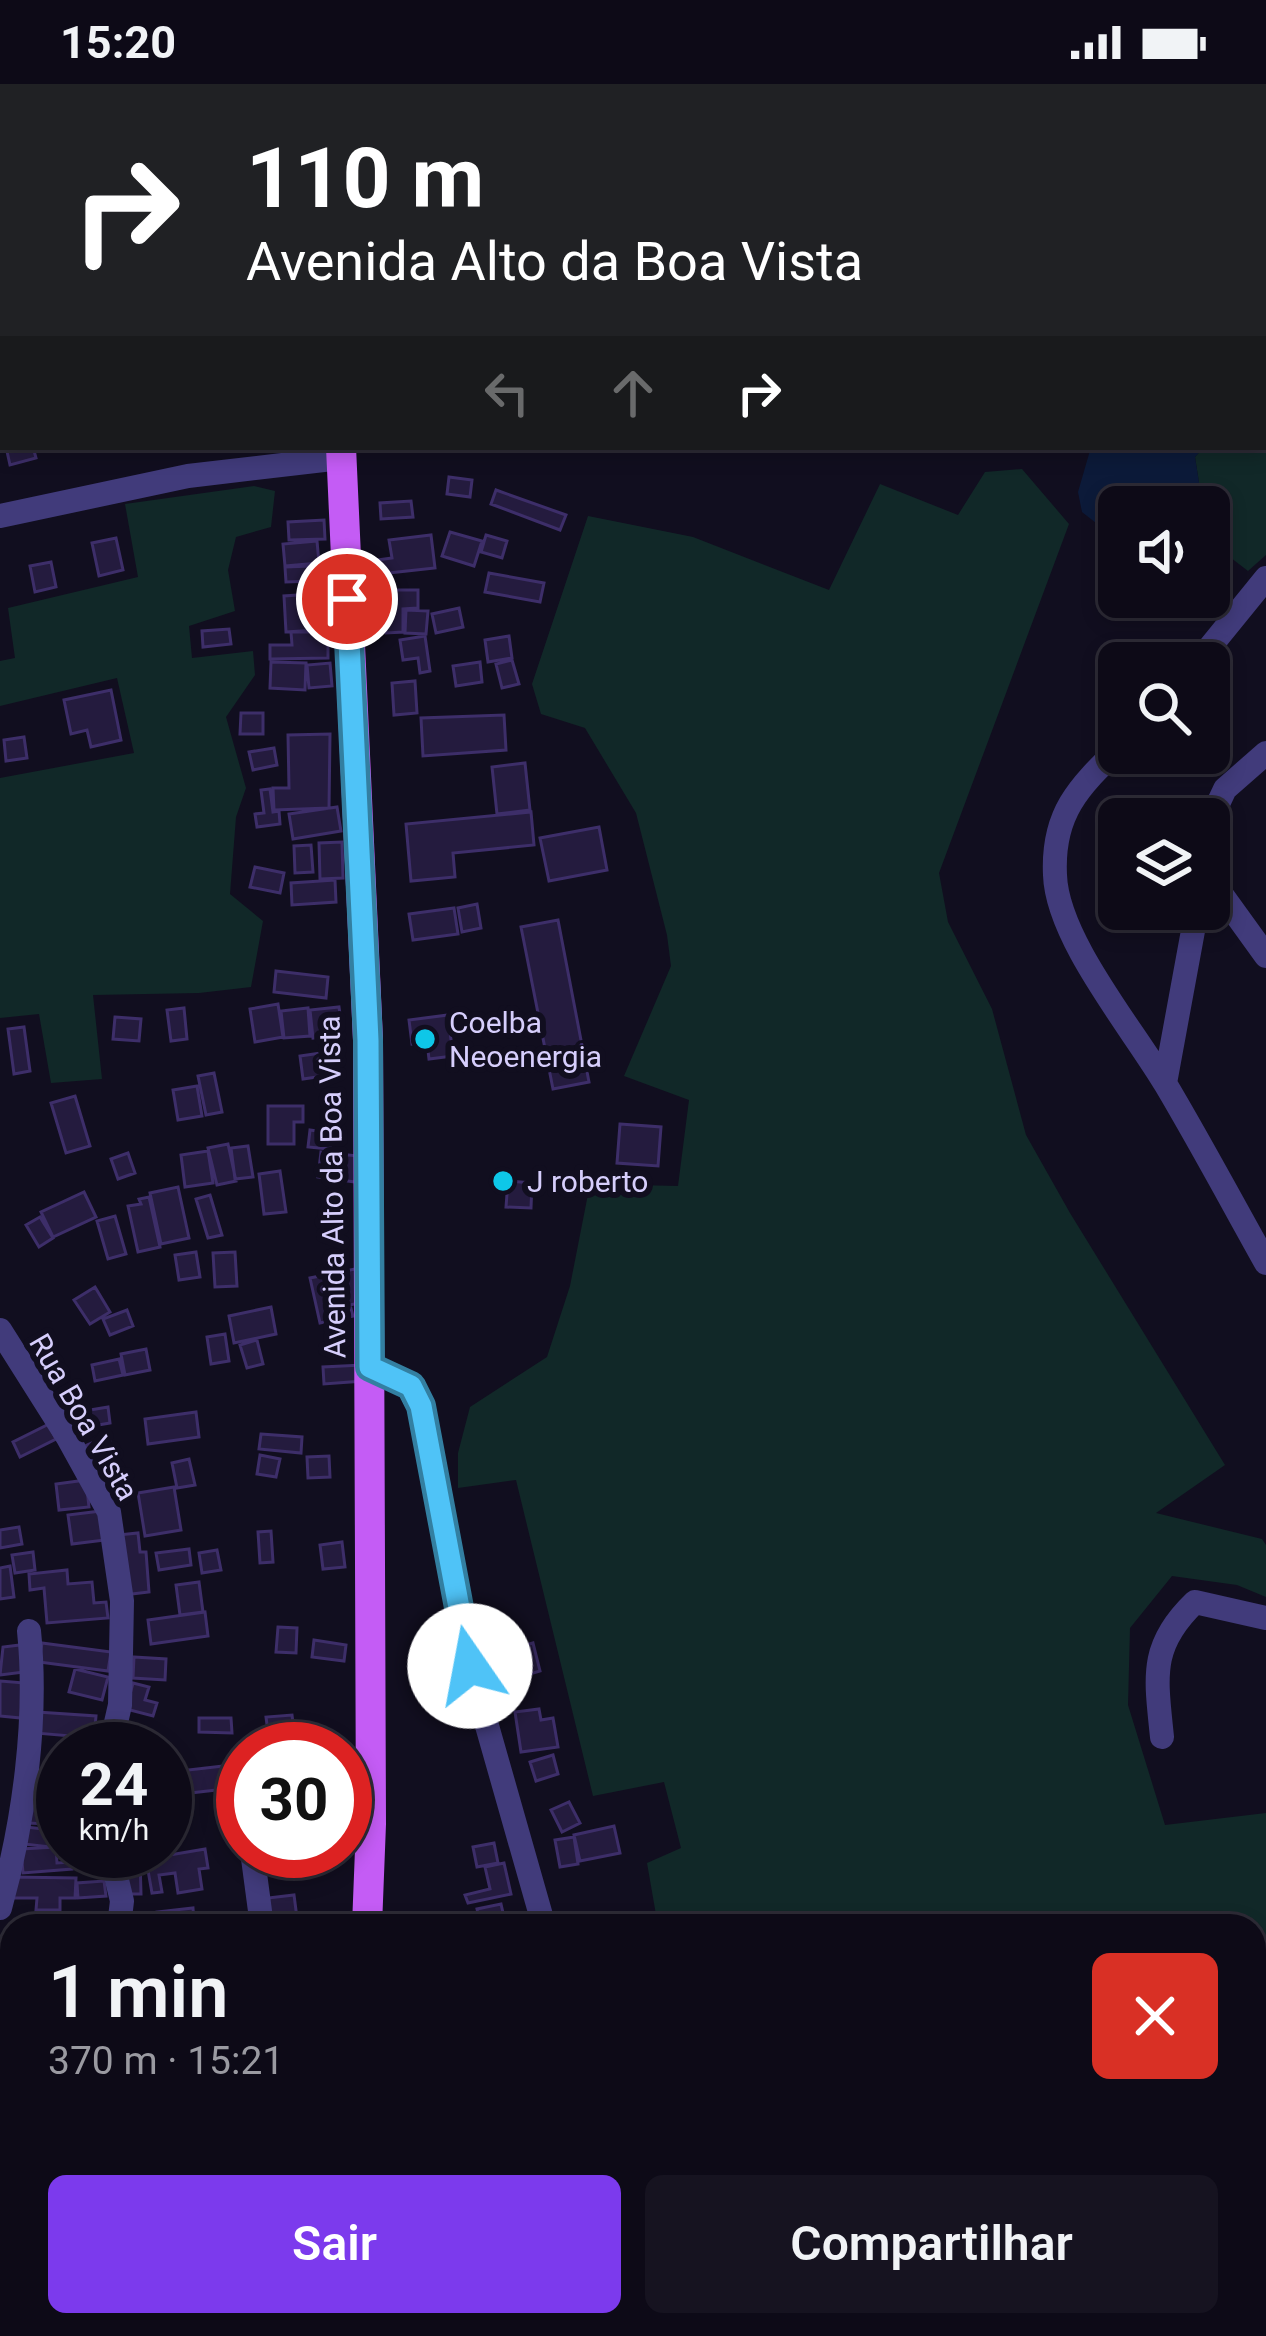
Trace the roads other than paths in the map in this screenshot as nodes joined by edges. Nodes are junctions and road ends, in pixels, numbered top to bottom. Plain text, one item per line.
1 (341, 453) edge
2 (0, 516) edge
3 (1266, 578) edge
4 (1214, 642) edge
5 (1266, 753) edge
6 (1098, 768) edge
7 (1222, 798) edge
8 (1230, 906) edge
9 (1193, 930) edge
10 (1266, 956) edge
11 (1165, 1083) junction
12 (1266, 1263) edge
13 (0, 1330) edge
14 (370, 1367) junction
15 (1266, 1618) edge
16 (28, 1630) dead end
17 (116, 1722) edge
18 (1162, 1736) dead end
19 (116, 1878) edge
20 (256, 1878) edge
21 (0, 1908) edge
22 (120, 1914) edge
23 (260, 1914) edge
24 (367, 1914) edge
25 (541, 1914) edge

1 - 2 street
1 - 14 main road, Avenida Alto da Boa Vista
3 - 4 street
5 - 7 street
6 - 11 street
8 - 10 street
9 - 11 street
11 - 12 street
13 - 17 street, Rua Boa Vista
14 - 24 main road, Avenida Alto da Boa Vista
14 - 25 street
15 - 18 street
16 - 21 street
19 - 22 street
20 - 23 street

